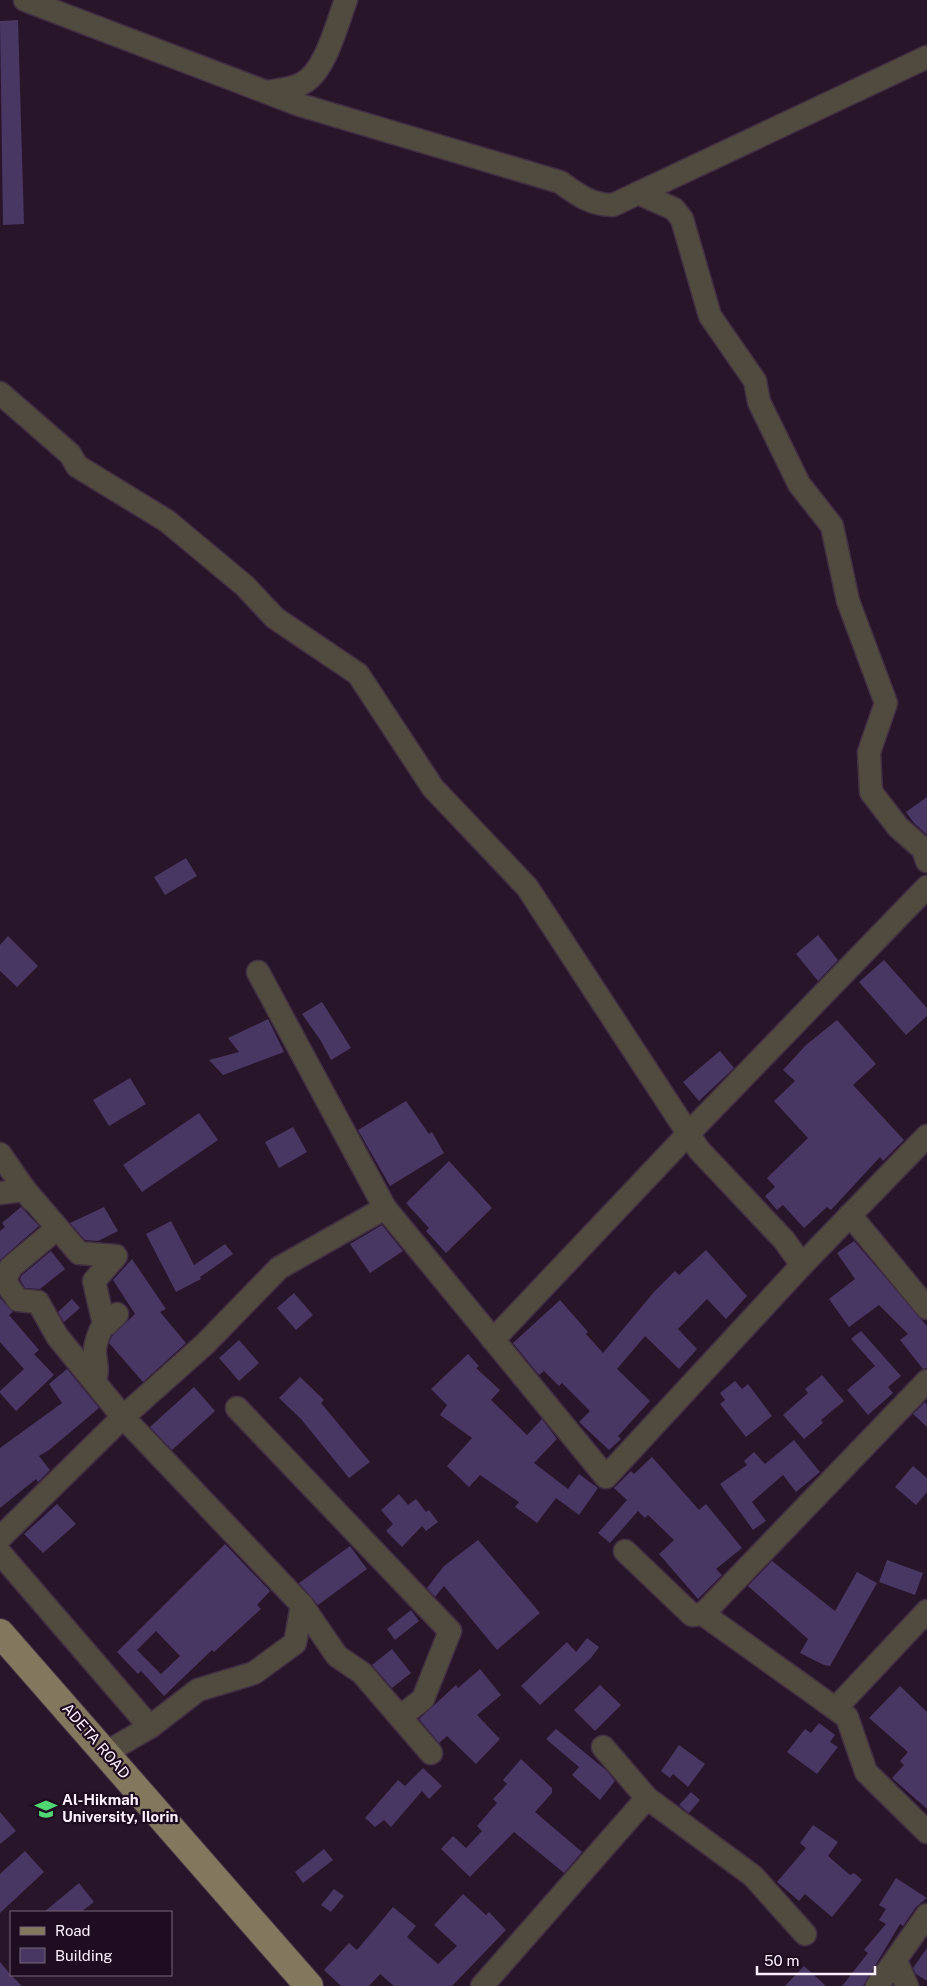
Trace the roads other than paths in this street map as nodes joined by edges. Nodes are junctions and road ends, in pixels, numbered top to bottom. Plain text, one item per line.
1 (25, 0) edge
2 (346, 0) edge
3 (927, 57) edge
4 (267, 92) junction
5 (638, 193) junction
6 (0, 392) edge
7 (927, 861) edge
8 (927, 887) edge
9 (258, 972) dead end
10 (688, 1134) junction
11 (927, 1136) edge
12 (0, 1154) edge
13 (25, 1190) junction
14 (0, 1193) edge
15 (384, 1208) junction
16 (850, 1215) junction
17 (59, 1224) junction
18 (72, 1258) dead end
19 (802, 1265) junction
20 (927, 1308) edge
21 (493, 1340) junction
22 (94, 1380) junction
23 (927, 1380) edge
24 (237, 1408) dead end
25 (123, 1417) junction
26 (0, 1538) edge
27 (625, 1551) dead end
28 (0, 1553) edge
29 (302, 1605) junction
30 (927, 1611) edge
31 (703, 1614) junction
32 (0, 1633) edge
33 (0, 1659) edge
34 (836, 1708) junction
35 (400, 1717) junction
36 (150, 1727) junction
37 (603, 1747) dead end
38 (107, 1752) junction
39 (431, 1753) dead end
40 (647, 1798) junction
41 (927, 1832) edge
42 (927, 1915) edge
43 (805, 1934) dead end
44 (896, 1961) junction
45 (286, 1986) edge
46 (309, 1986) edge
47 (482, 1986) edge
48 (877, 1986) edge
49 (907, 1986) edge

1 - 4 street
2 - 4 street
3 - 5 street
4 - 5 street
5 - 7 street
6 - 10 street
8 - 10 street
9 - 15 street
10 - 19 street
10 - 21 street
11 - 16 street
12 - 13 street
13 - 14 street
13 - 17 street
15 - 21 street
15 - 25 street
16 - 19 street
16 - 20 street
17 - 18 street
17 - 22 street
17 - 22 street
19 - 21 street
22 - 25 street
23 - 31 street
24 - 35 street
25 - 26 street
25 - 29 street
27 - 31 street
28 - 36 street
29 - 35 street
29 - 36 street
30 - 34 street
31 - 34 street
32 - 38 main road, ADETA ROAD
33 - 45 main road, ADETA ROAD
34 - 41 street
35 - 39 street
36 - 38 street
37 - 40 street
38 - 46 main road, ADETA ROAD
40 - 43 street
40 - 47 street
42 - 44 street
44 - 48 street
44 - 49 street

